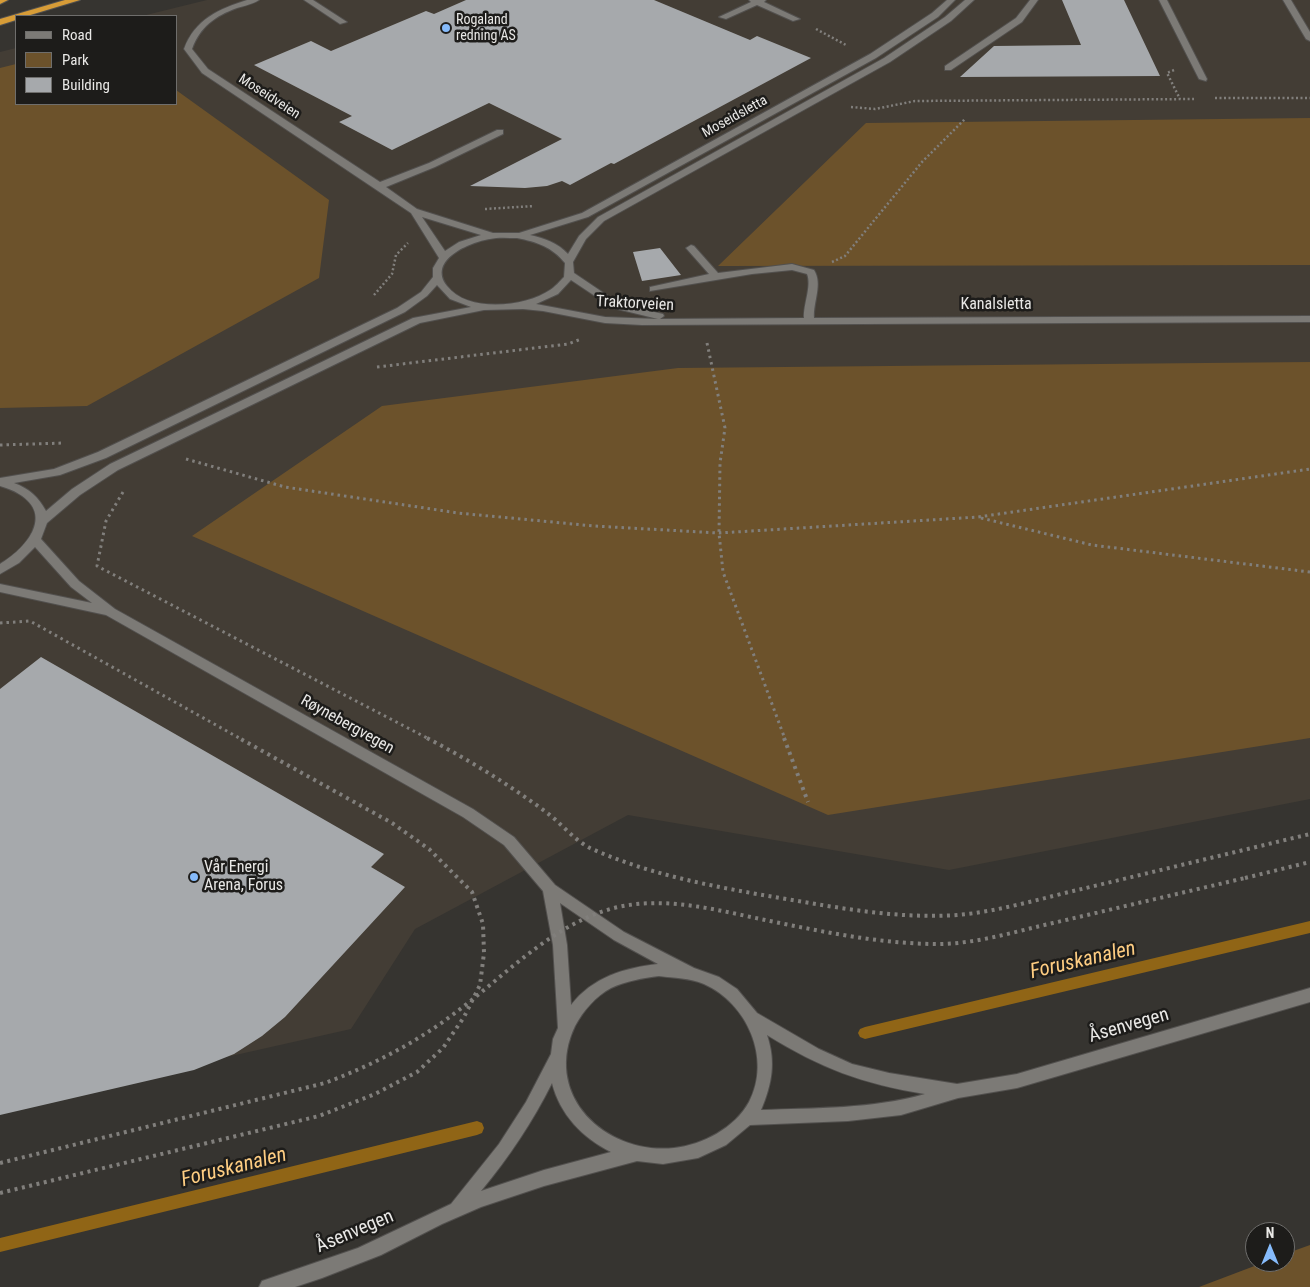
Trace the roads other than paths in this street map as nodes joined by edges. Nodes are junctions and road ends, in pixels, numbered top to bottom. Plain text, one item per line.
1 (74, 0) edge
2 (255, 0) edge
3 (308, 0) edge
4 (951, 0) edge
5 (970, 0) edge
6 (1034, 0) edge
7 (1163, 0) edge
8 (1287, 0) edge
9 (758, 1) edge
10 (24, 15) edge
11 (723, 17) dead end
12 (15, 18) edge
13 (796, 19) road end
14 (0, 22) edge
15 (343, 22) dead end
16 (1310, 39) edge
17 (948, 68) dead end
18 (1203, 79) dead end
19 (500, 132) dead end
20 (379, 186) junction
21 (414, 211) junction
22 (490, 235) junction
23 (520, 235) junction
24 (691, 248) dead end
25 (444, 258) junction
26 (569, 261) junction
27 (570, 275) junction
28 (716, 276) junction
29 (438, 278) junction
30 (653, 289) dead end
31 (523, 306) junction
32 (485, 308) junction
33 (1310, 319) edge
34 (809, 321) junction
35 (683, 322) junction
36 (0, 482) edge
37 (42, 522) junction
38 (36, 540) junction
39 (0, 570) edge
40 (0, 588) edge
41 (111, 612) junction
42 (550, 889) junction
43 (689, 973) junction
44 (1310, 995) edge
45 (754, 1019) junction
46 (565, 1026) junction
47 (557, 1058) junction
48 (958, 1091) junction
49 (747, 1118) junction
50 (634, 1154) junction
51 (457, 1208) junction
52 (268, 1287) edge

1 - 10 highway
2 - 20 street, Moseidveien
3 - 15 street
4 - 23 street, Moseidsletta
5 - 26 street, Moseidsletta
6 - 17 street
7 - 18 street
8 - 16 street
9 - 11 street
9 - 13 street
12 - 14 highway
19 - 20 street
20 - 21 street, Moseidveien
21 - 22 street
21 - 25 street
22 - 23 street
22 - 25 street
23 - 26 street
24 - 28 street
25 - 29 street
26 - 27 street
27 - 31 street
27 - 35 street, Traktorveien
28 - 30 street
28 - 34 street
29 - 32 street
29 - 36 street
31 - 32 street
31 - 35 street, Traktorveien
32 - 37 street
33 - 34 street, Kanalsletta
34 - 35 street, Kanalsletta
36 - 37 street
37 - 38 street
38 - 39 street
38 - 41 street, Røynebergvegen
40 - 41 street, Røynebergvegen
41 - 42 street, Røynebergvegen
42 - 43 street, Røynebergvegen
42 - 46 street
43 - 45 street
43 - 46 street
44 - 48 street, Åsenvegen
45 - 48 street, Åsenvegen
45 - 49 street
46 - 47 street
47 - 50 street
47 - 51 street, Åsenvegen
48 - 49 street, Åsenvegen
49 - 50 street
50 - 51 street, Åsenvegen
51 - 52 street, Åsenvegen

